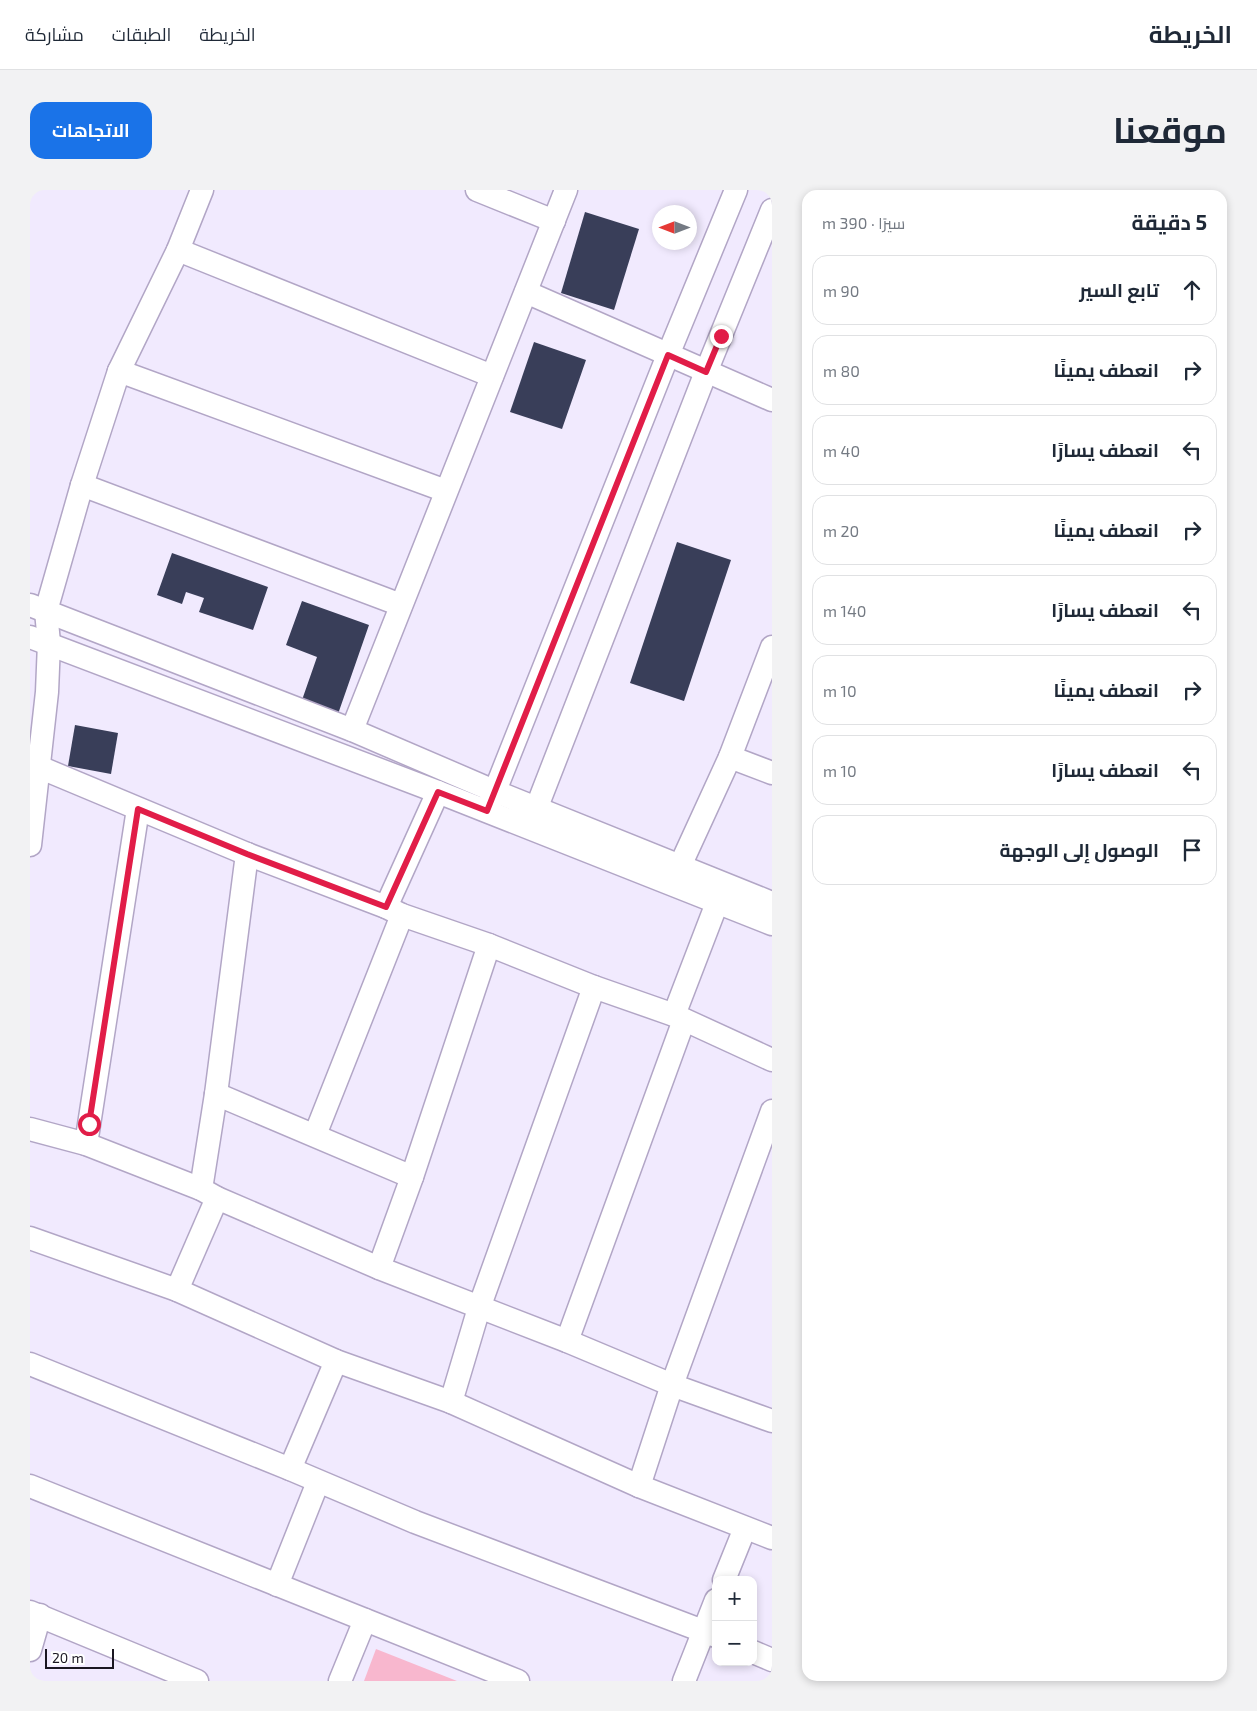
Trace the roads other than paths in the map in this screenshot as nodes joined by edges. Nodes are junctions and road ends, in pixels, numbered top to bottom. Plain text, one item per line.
1 (202, 190) edge
2 (477, 190) edge
3 (566, 190) edge
4 (736, 190) edge
5 (772, 210) edge
6 (554, 221) junction
7 (178, 250) junction
8 (526, 292) junction
9 (668, 355) junction
10 (119, 371) junction
11 (706, 372) junction
12 (492, 376) junction
13 (772, 400) edge
14 (82, 485) junction
15 (446, 490) junction
16 (401, 605) junction
17 (38, 608) edge
18 (40, 640) edge
19 (772, 647) edge
20 (352, 730) junction
21 (730, 757) junction
22 (39, 767) junction
23 (772, 773) edge
24 (438, 792) junction
25 (490, 801) junction
26 (138, 809) junction
27 (532, 818) junction
28 (30, 844) edge
29 (247, 854) junction
30 (680, 866) junction
31 (717, 903) junction
32 (772, 903) edge
33 (394, 911) junction
34 (772, 924) edge
35 (489, 945) junction
36 (594, 987) junction
37 (679, 1018) junction
38 (772, 1060) edge
39 (216, 1094) junction
40 (772, 1111) edge
41 (30, 1129) edge
42 (315, 1135) junction
43 (86, 1144) junction
44 (412, 1177) junction
45 (209, 1194) junction
46 (30, 1238) edge
47 (379, 1268) junction
48 (177, 1290) junction
49 (479, 1308) junction
50 (567, 1341) junction
51 (336, 1361) junction
52 (30, 1364) edge
53 (672, 1385) junction
54 (451, 1402) junction
55 (772, 1421) edge
56 (290, 1469) junction
57 (318, 1482) junction
58 (30, 1486) edge
59 (638, 1486) junction
60 (744, 1528) junction
61 (772, 1538) edge
62 (726, 1576) edge
63 (277, 1585) junction
64 (35, 1614) edge
65 (365, 1620) junction
66 (710, 1633) edge
67 (30, 1650) edge
68 (757, 1654) edge
69 (772, 1660) edge
70 (197, 1681) edge
71 (340, 1681) edge
72 (518, 1681) edge
73 (684, 1681) edge

1 - 7 street
2 - 6 street
3 - 6 street
4 - 9 street
5 - 11 street
6 - 8 street
7 - 10 street
7 - 12 street
8 - 9 street
8 - 12 street
9 - 11 street
9 - 25 street
10 - 14 street
10 - 15 street
11 - 13 street
11 - 27 street
12 - 15 street
14 - 16 street
14 - 17 street
15 - 16 street
16 - 20 street
17 - 18 street
17 - 20 street
18 - 22 street
18 - 24 street
19 - 21 street
20 - 25 street
21 - 23 street
21 - 30 street
22 - 26 street
22 - 28 street
24 - 25 street
24 - 33 street
25 - 27 street
26 - 29 street
26 - 43 street
27 - 30 street
27 - 31 street
29 - 33 street
29 - 39 street
30 - 32 street
31 - 34 street
31 - 37 street
33 - 35 street
33 - 42 street
35 - 36 street
35 - 44 street
36 - 37 street
36 - 49 street
37 - 38 street
37 - 50 street
39 - 42 street
39 - 45 street
40 - 53 street
41 - 43 street
42 - 44 street
43 - 45 street
44 - 47 street
45 - 47 street
45 - 48 street
46 - 48 street
47 - 49 street
48 - 51 street
49 - 50 street
49 - 54 street
50 - 53 street
51 - 54 street
51 - 56 street
52 - 56 street
53 - 55 street
53 - 59 street
54 - 59 street
56 - 57 street
57 - 63 street
57 - 66 street
58 - 63 street
59 - 60 street
60 - 61 street
60 - 62 street
63 - 65 street
64 - 67 street
64 - 70 street
65 - 71 street
65 - 72 street
66 - 73 street
68 - 69 street

